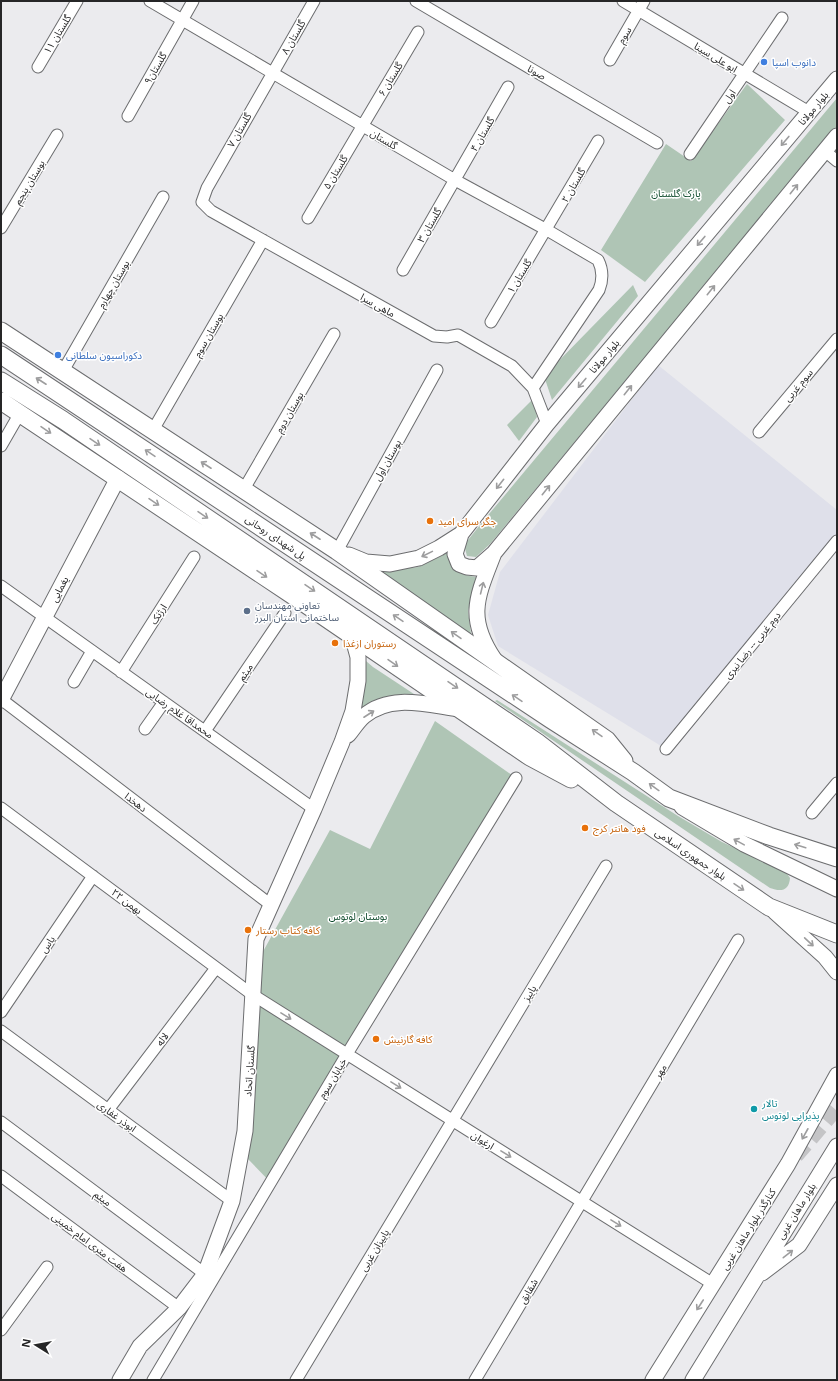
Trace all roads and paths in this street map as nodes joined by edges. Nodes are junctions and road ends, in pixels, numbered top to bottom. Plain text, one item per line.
1 (77, 1) edge
2 (150, 1) edge
3 (193, 1) edge
4 (314, 1) edge
5 (416, 1) edge
6 (623, 1) edge
7 (642, 6) edge
8 (782, 18) dead end
9 (183, 20) junction
10 (418, 32) dead end
11 (610, 60) dead end
12 (38, 67) dead end
13 (272, 73) junction
14 (745, 74) junction
15 (837, 79) edge
16 (508, 87) dead end
17 (810, 112) junction
18 (128, 116) dead end
19 (362, 126) junction
20 (57, 135) dead end
21 (837, 136) edge
22 (598, 141) dead end
23 (657, 143) dead end
24 (825, 151) junction
25 (690, 154) dead end
26 (837, 161) edge
27 (455, 180) junction
28 (206, 188) joint
29 (163, 197) dead end
30 (308, 218) dead end
31 (1, 228) edge
32 (547, 230) junction
33 (263, 240) junction
34 (403, 270) dead end
35 (491, 322) dead end
36 (1, 331) edge
37 (334, 334) dead end
38 (837, 338) edge
39 (1, 355) edge
40 (437, 370) dead end
41 (62, 371) junction
42 (1, 381) edge
43 (533, 388) junction
44 (1, 401) edge
45 (20, 414) junction
46 (547, 424) junction
47 (153, 430) junction
48 (759, 432) dead end
49 (1, 446) edge
50 (118, 478) junction
51 (244, 489) junction
52 (461, 534) junction
53 (837, 541) edge
54 (337, 551) junction
55 (494, 553) junction
56 (194, 557) dead end
57 (1, 586) edge
58 (285, 613) dead end
59 (44, 618) junction
60 (352, 635) junction
61 (92, 651) junction
62 (496, 663) junction
63 (121, 672) junction
64 (74, 682) dead end
65 (1, 699) edge
66 (164, 702) junction
67 (460, 709) junction
68 (145, 729) dead end
69 (205, 731) junction
70 (342, 742) junction
71 (666, 749) dead end
72 (633, 772) junction
73 (516, 778) dead end
74 (837, 782) edge
75 (669, 798) junction
76 (616, 803) junction
77 (1, 808) edge
78 (314, 809) junction
79 (812, 813) dead end
80 (833, 855) edge
81 (606, 866) dead end
82 (93, 876) junction
83 (837, 889) edge
84 (271, 905) junction
85 (769, 907) junction
86 (837, 934) edge
87 (738, 940) dead end
88 (216, 968) junction
89 (837, 972) edge
90 (253, 995) junction
91 (1, 1012) edge
92 (1, 1031) edge
93 (347, 1054) junction
94 (837, 1076) edge
95 (108, 1110) junction
96 (452, 1121) junction
97 (1, 1122) edge
98 (837, 1146) edge
99 (1, 1176) edge
100 (837, 1185) edge
101 (232, 1202) junction
102 (581, 1202) junction
103 (47, 1268) dead end
104 (205, 1274) junction
105 (756, 1277) junction
106 (713, 1284) junction
107 (179, 1308) junction
108 (689, 1322) junction
109 (1, 1330) edge
110 (120, 1380) edge
111 (153, 1380) edge
112 (296, 1380) edge
113 (475, 1380) edge
114 (653, 1380) edge
115 (666, 1380) edge
116 (693, 1380) edge

1 - 12 street, گلستان ۱۱
2 - 9 street, گلستان
3 - 9 street, گلستان۹
4 - 13 street, گلستان ۸
5 - 23 street, صونا
6 - 7 street, ابو علی سینا
7 - 11 street, سوم
7 - 14 street, ابو علی سینا
8 - 14 street, اول
9 - 13 street, گلستان
9 - 18 street, گلستان۹
10 - 19 street, گلستان ۶
13 - 19 street, گلستان
13 - 28 street, گلستان ۷
14 - 17 street, ابو علی سینا
14 - 25 street, اول
15 - 17 main road, بلوار مولانا
16 - 27 street, گلستان ۴
17 -> 46 main road, بلوار مولانا
19 - 27 street, گلستان
19 - 30 street, گلستان ۵
20 - 31 street, بوستان پنجم
21 - 24 main road
22 - 32 street, گلستان ۲
24 - 26 street
55 -> 24 main road
27 - 32 street, گلستان
27 - 34 street, گلستان ۳
28 - 33 street, ماهی سرا
29 - 41 street, بوستان چهارم
32 - 35 street, گلستان ۱
32 - 43 street, گلستان
33 - 43 street, ماهی سرا
33 - 47 street, بوستان سوم
36 - 41 main road
37 - 51 street, بوستان دوم
38 - 48 street, سوم غربی
72 -> 39 main road, پل شهدای روحانی
40 - 54 street, بوستان اول
41 - 47 main road
42 -> 76 main road, بلوار جمهوری اسلامی
43 - 46 street, ماهی سرا
44 - 45 main road
45 - 49 street
45 -> 50 main road
46 -> 52 main road, بلوار مولانا
51 -> 47 main road
50 - 59 main road, یغمایی
50 -> 60 main road
54 -> 51 main road
52 -> 54 main road, بلوار مولانا
52 - 55 main road
53 - 71 street, دوم غربی -- رضا نیری
62 -> 54 main road
62 -> 55 main road
56 - 63 street, ارژنک
57 - 59 street, محمداقا غلام رضایی
58 - 69 street, میثم
59 - 61 street, محمداقا غلام رضایی
59 - 65 main road, یغمایی
60 -> 67 main road
60 - 70 main road
61 - 63 street, محمداقا غلام رضایی
61 - 64 street
72 -> 62 main road
63 - 66 street, محمداقا غلام رضایی
65 - 84 street, دهخدا
66 - 68 street
66 - 69 street, محمداقا غلام رضایی
70 -> 67 main road
67 - 76 main road
69 - 78 street, محمداقا غلام رضایی
70 - 78 main road, گلستان اتحاد
75 -> 72 main road
73 - 93 street, خیابان سوم
74 - 79 street
80 -> 75 main road
83 -> 75 main road
76 -> 85 main road, بلوار جمهوری اسلامی
77 - 82 street, ۲۲ بهمن
78 - 84 main road, گلستان اتحاد
81 - 96 street, پاییز
82 - 88 street, ۲۲ بهمن
82 - 91 street, یاس
84 - 90 main road, گلستان اتحاد
85 - 86 main road, بلوار جمهوری اسلامی
85 -> 89 main road
87 - 102 street, مهر
88 - 90 street, ۲۲ بهمن
88 - 95 street, لاله
90 -> 93 street, ارغوان
90 - 101 main road, گلستان اتحاد
92 - 95 street, ابوذر غفاری
93 -> 96 street, ارغوان
93 - 111 street, خیابان سوم
94 -> 106 main road, کنارگذر بلوار ماهان غربی
95 - 101 street, ابوذر غفاری
96 -> 102 street, ارغوان
96 - 112 street, پاییزان غربی
97 - 104 street, میثم
98 - 105 main road, بلوار ماهان غربی
99 - 107 street, هفت متری امام خمینی
105 -> 100 main road, بلوار ماهان غربی
101 - 104 main road, گلستان اتحاد
102 -> 106 street, ارغوان
102 - 113 street, شقایق
103 - 109 street
104 - 107 main road, گلستان اتحاد
105 - 116 main road, بلوار ماهان غربی
106 -> 108 main road, کنارگذر بلوار ماهان غربی
107 - 110 main road, گلستان اتحاد
108 - 114 main road, کنارگذر بلوار ماهان غربی
108 - 115 main road

